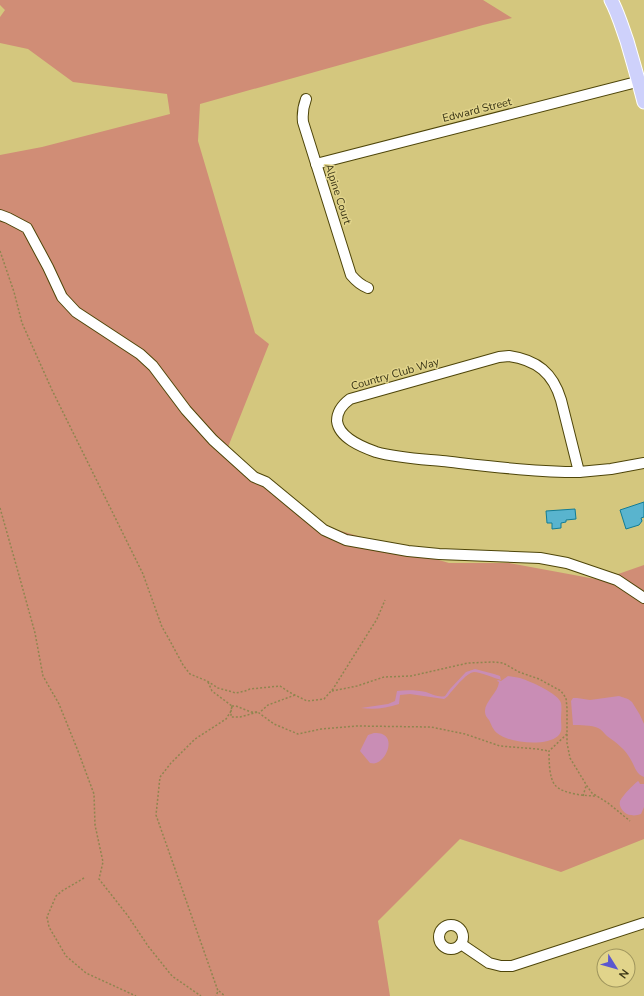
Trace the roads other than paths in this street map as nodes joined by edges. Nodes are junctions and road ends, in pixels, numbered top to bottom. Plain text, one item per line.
1 (611, 0) edge
2 (641, 80) edge
3 (306, 99) dead end
4 (644, 102) edge
5 (316, 164) junction
6 (0, 215) edge
7 (368, 288) dead end
8 (644, 463) edge
9 (579, 472) junction
10 (644, 598) edge
11 (644, 923) edge
12 (461, 944) dead end

1 - 2 main road
2 - 4 main road
2 - 5 street, Edward Street
3 - 5 street, Alpine Court
5 - 7 street, Alpine Court
6 - 10 street
8 - 9 street, Country Club Way
9 - 9 street, Country Club Way
11 - 12 street

